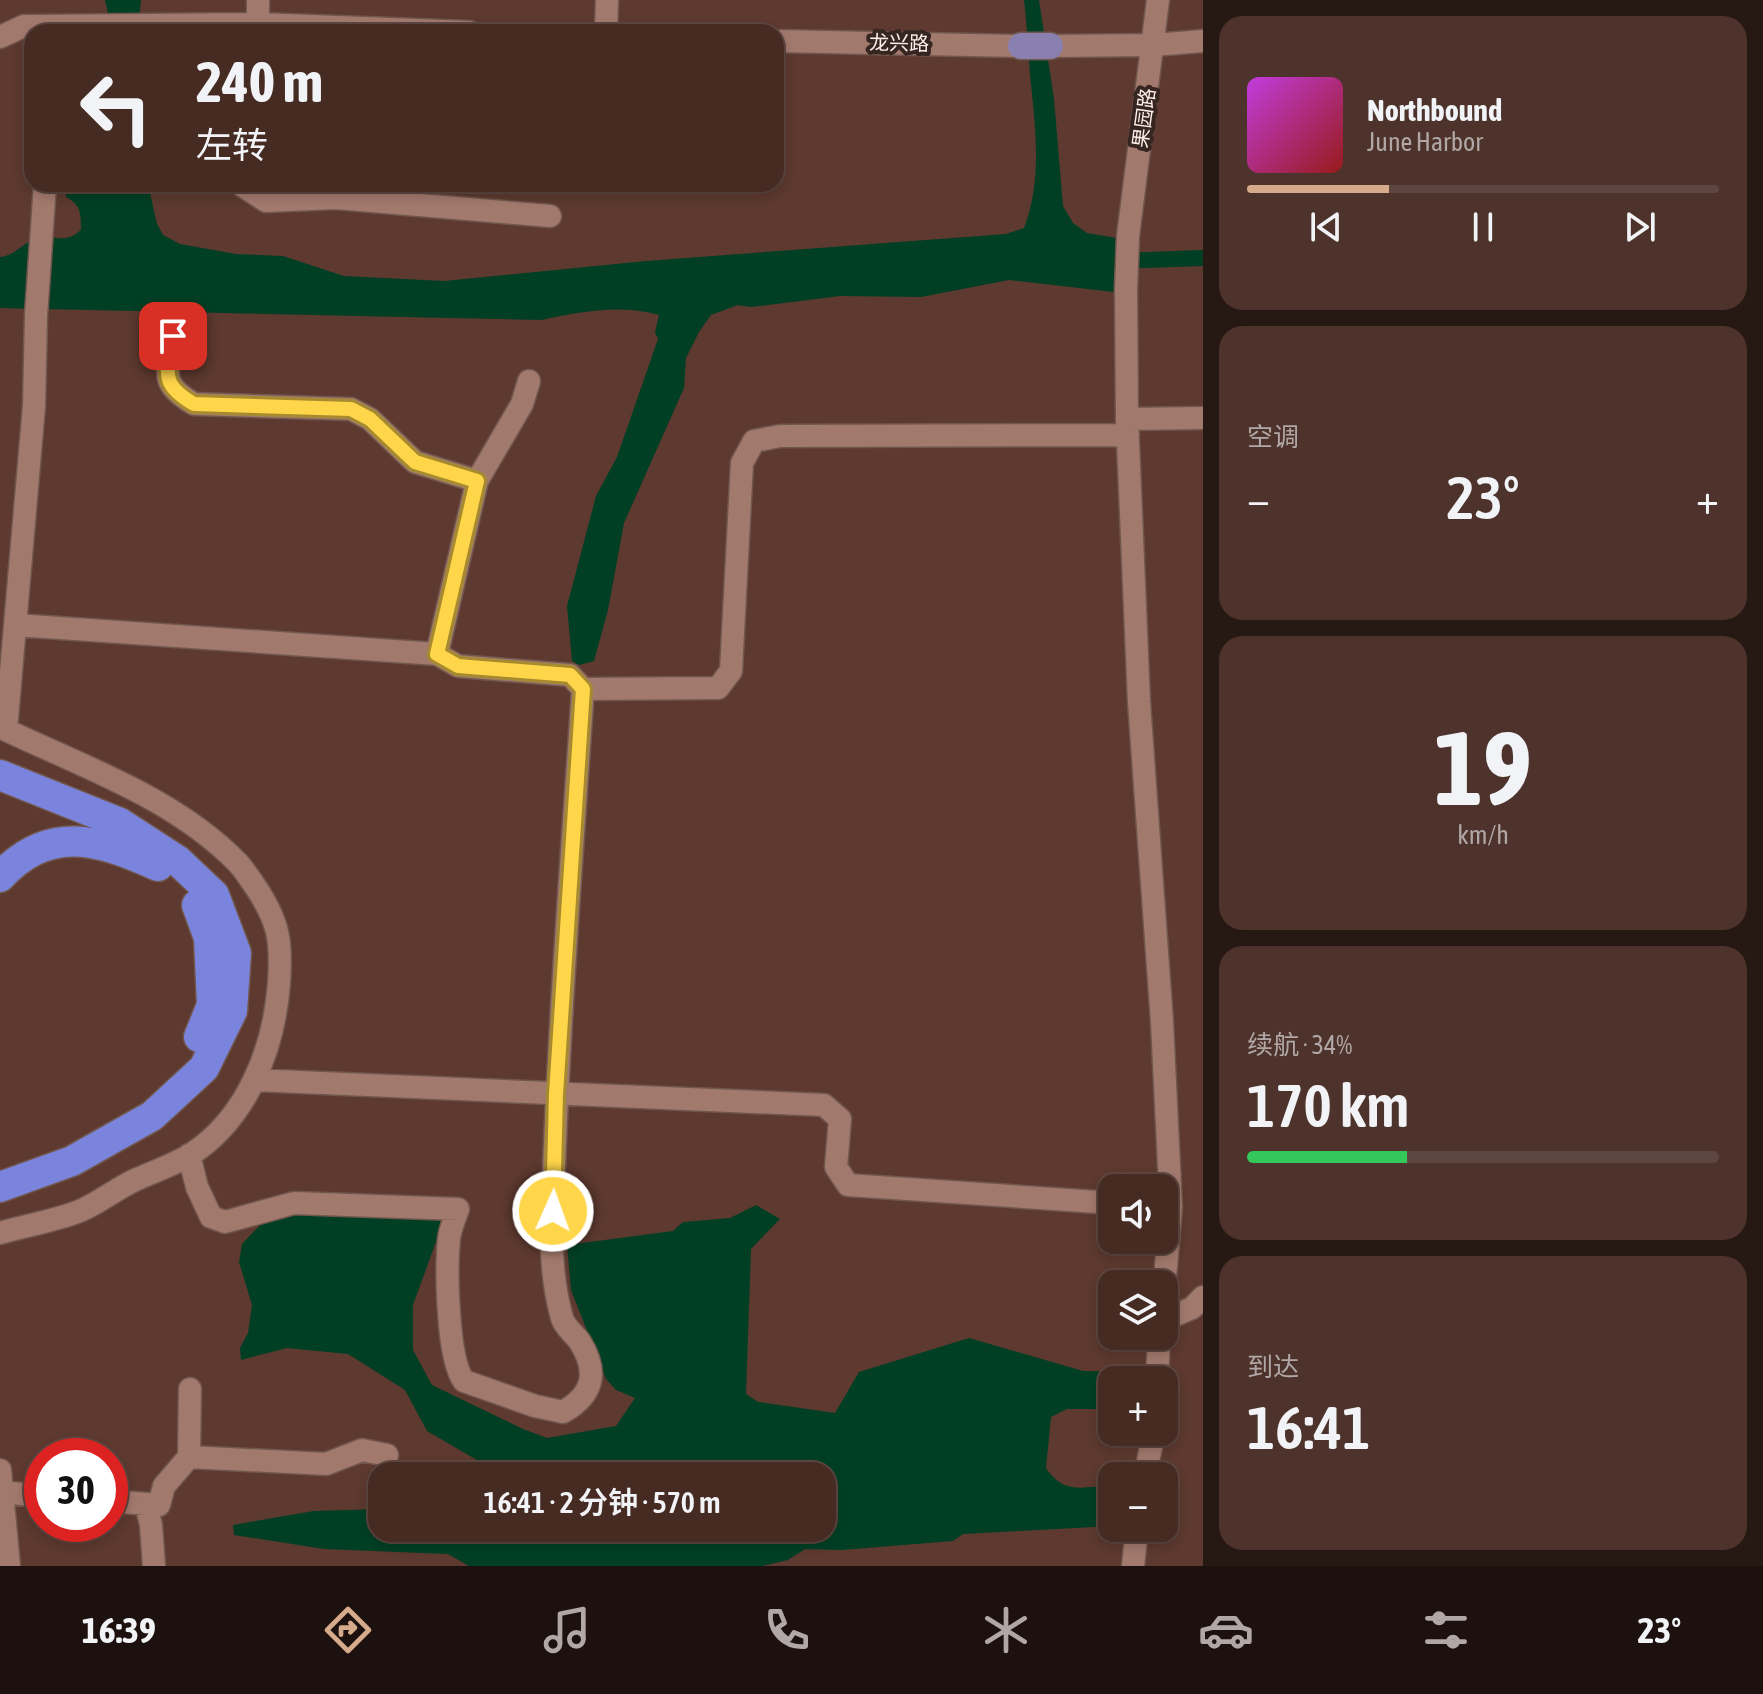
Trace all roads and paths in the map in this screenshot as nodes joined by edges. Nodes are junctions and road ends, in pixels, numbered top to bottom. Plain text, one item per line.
1 (258, 0) edge
2 (607, 0) edge
3 (1158, 0) edge
4 (258, 24) edge
5 (606, 24) edge
6 (24, 26) edge
7 (0, 37) edge
8 (784, 41) edge
9 (1203, 41) edge
10 (1154, 45) junction
11 (1021, 46) joint
12 (1050, 46) joint
13 (44, 192) edge
14 (252, 192) edge
15 (329, 192) edge
16 (345, 192) edge
17 (550, 216) dead end
18 (173, 336) dead end
19 (529, 381) dead end
20 (1203, 418) edge
21 (1128, 427) junction
22 (477, 481) junction
23 (16, 625) junction
24 (437, 654) junction
25 (583, 689) junction
26 (0, 775) edge
27 (0, 877) edge
28 (254, 1080) junction
29 (556, 1094) junction
30 (189, 1155) junction
31 (0, 1167) edge
32 (1167, 1174) edge
33 (0, 1187) edge
34 (1098, 1202) edge
35 (0, 1233) edge
36 (1203, 1297) edge
37 (1178, 1314) edge
38 (190, 1389) dead end
39 (387, 1455) dead end
40 (189, 1457) junction
41 (1, 1481) edge
42 (24, 1489) edge
43 (128, 1502) edge
44 (146, 1504) junction
45 (1136, 1542) edge
46 (9, 1566) edge
47 (154, 1566) edge
48 (1133, 1566) edge

1 - 4 street
2 - 5 street
3 - 10 street, 果园路
6 - 7 street
8 - 11 street, 龙兴路
9 - 10 street
10 - 12 street
10 - 21 street, 果园路
11 - 12 main road
13 - 23 street
14 - 15 street
16 - 17 street
18 - 22 street
19 - 22 street
20 - 21 street
21 - 25 street
21 - 32 street, 果园路
22 - 24 street
23 - 24 street
23 - 28 street
24 - 25 street
25 - 29 street
26 - 33 highway
27 - 31 highway
28 - 29 street
28 - 30 street
29 - 30 street
29 - 34 street
30 - 35 street
36 - 37 street
38 - 40 street
39 - 40 street
40 - 44 street
41 - 42 street
41 - 46 street
43 - 44 street
44 - 47 street
45 - 48 street

